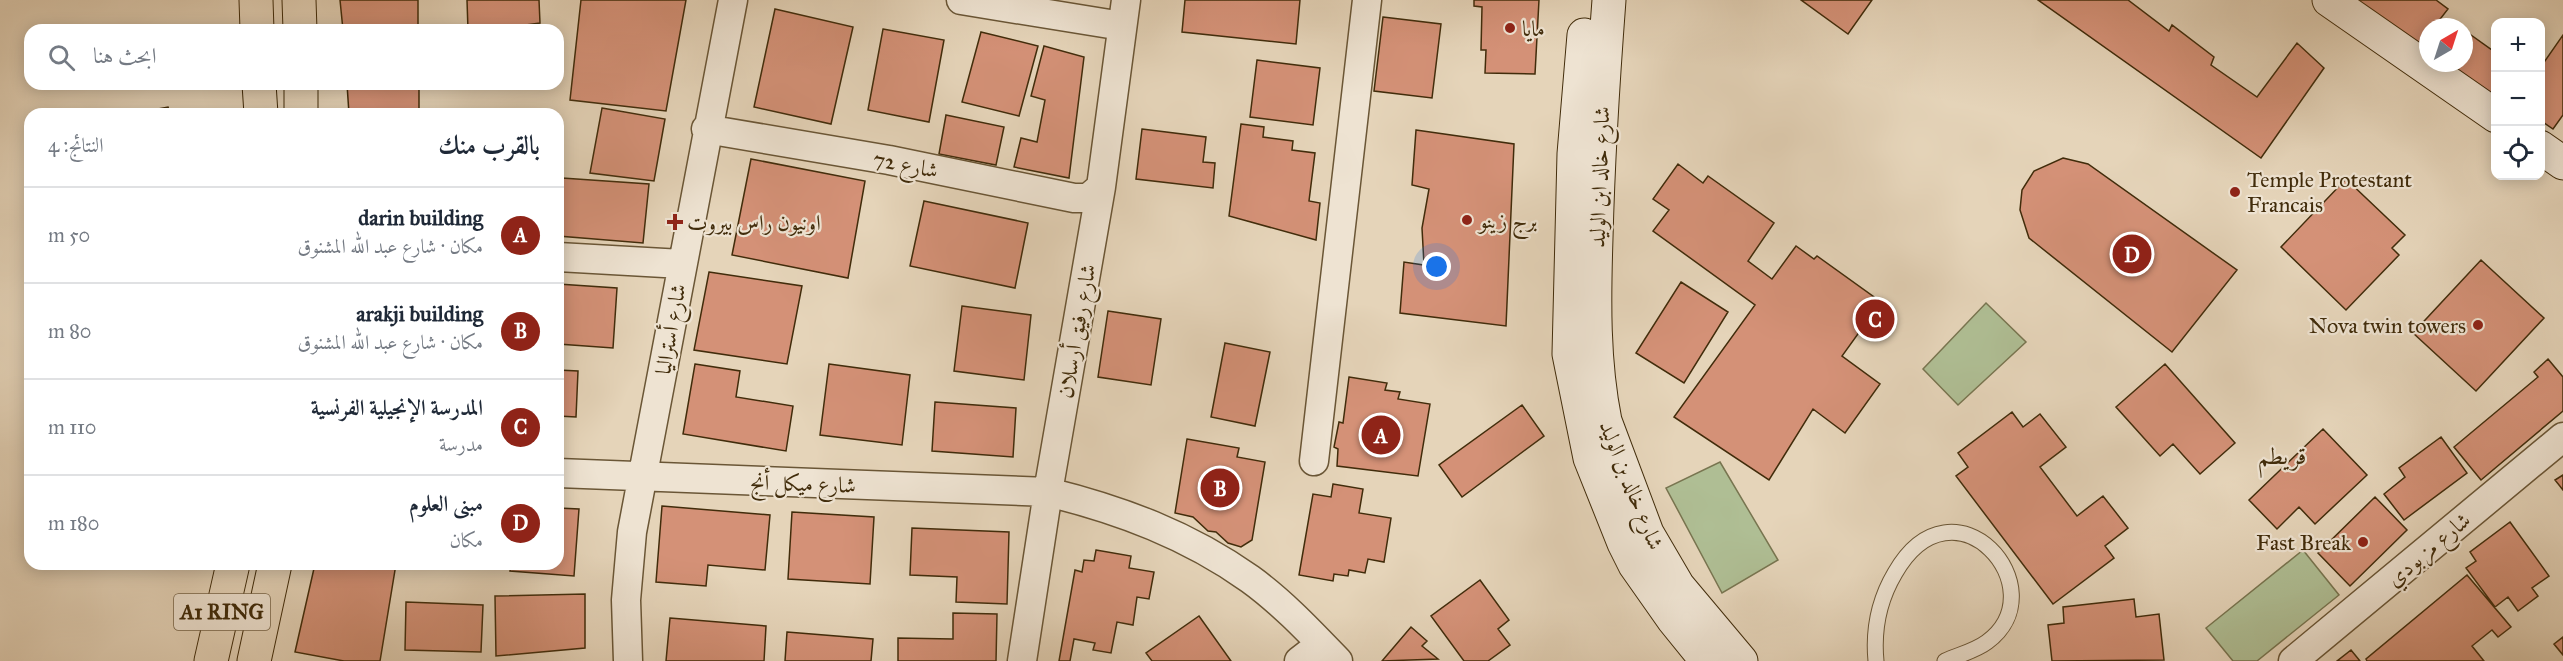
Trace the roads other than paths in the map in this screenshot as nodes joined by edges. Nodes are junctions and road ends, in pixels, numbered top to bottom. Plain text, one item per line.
1 (256, 0) edge
2 (299, 0) edge
3 (733, 0) edge
4 (961, 0) edge
5 (1367, 0) edge
6 (1587, 0) edge
7 (1609, 0) edge
8 (2329, 0) edge
9 (1124, 13) edge
10 (257, 24) edge
11 (300, 24) edge
12 (259, 90) edge
13 (301, 90) edge
14 (261, 108) edge
15 (301, 108) edge
16 (2491, 113) edge
17 (706, 129) junction
18 (2545, 150) edge
19 (2563, 163) edge
20 (1101, 187) junction
21 (1571, 250) joint
22 (564, 257) edge
23 (682, 264) junction
24 (1594, 354) joint
25 (2563, 437) edge
26 (1314, 461) dead end
27 (564, 472) edge
28 (644, 478) junction
29 (1048, 492) junction
30 (232, 570) edge
31 (274, 570) edge
32 (1330, 652) edge
33 (211, 661) edge
34 (254, 661) edge
35 (627, 661) edge
36 (1022, 661) edge
37 (1299, 661) edge
38 (1707, 661) edge
39 (1740, 661) edge
40 (1876, 661) edge
41 (1945, 661) edge
42 (2293, 661) edge

1 - 10 highway
2 - 11 highway
3 - 17 street, شارع أستراليا
4 - 9 street
5 - 26 street
6 - 21 main road, شارع خالد ابن الوليد
7 - 24 main road, شارع خالد ابن الوليد
8 - 16 main road
9 - 20 street, شارع رفيق أرسلان
12 - 14 highway
13 - 15 highway
17 - 20 street, شارع 72
17 - 23 street, شارع أستراليا
18 - 19 main road
20 - 29 street, شارع رفيق أرسلان
21 - 38 main road, شارع خالد بن الوليد
22 - 23 street
23 - 28 street, شارع أستراليا
24 - 39 main road, شارع خالد بن الوليد
25 - 42 street, شارع مزبودي
27 - 28 street, شارع ميكل أنج
28 - 29 street, شارع ميكل أنج
28 - 35 street, شارع أستراليا
29 - 32 street, شارع ميكل أنج
29 - 36 street, شارع رفيق أرسلان
30 - 33 highway, A1 RING
31 - 34 highway, A1 RING
32 - 37 street
40 - 41 lane

